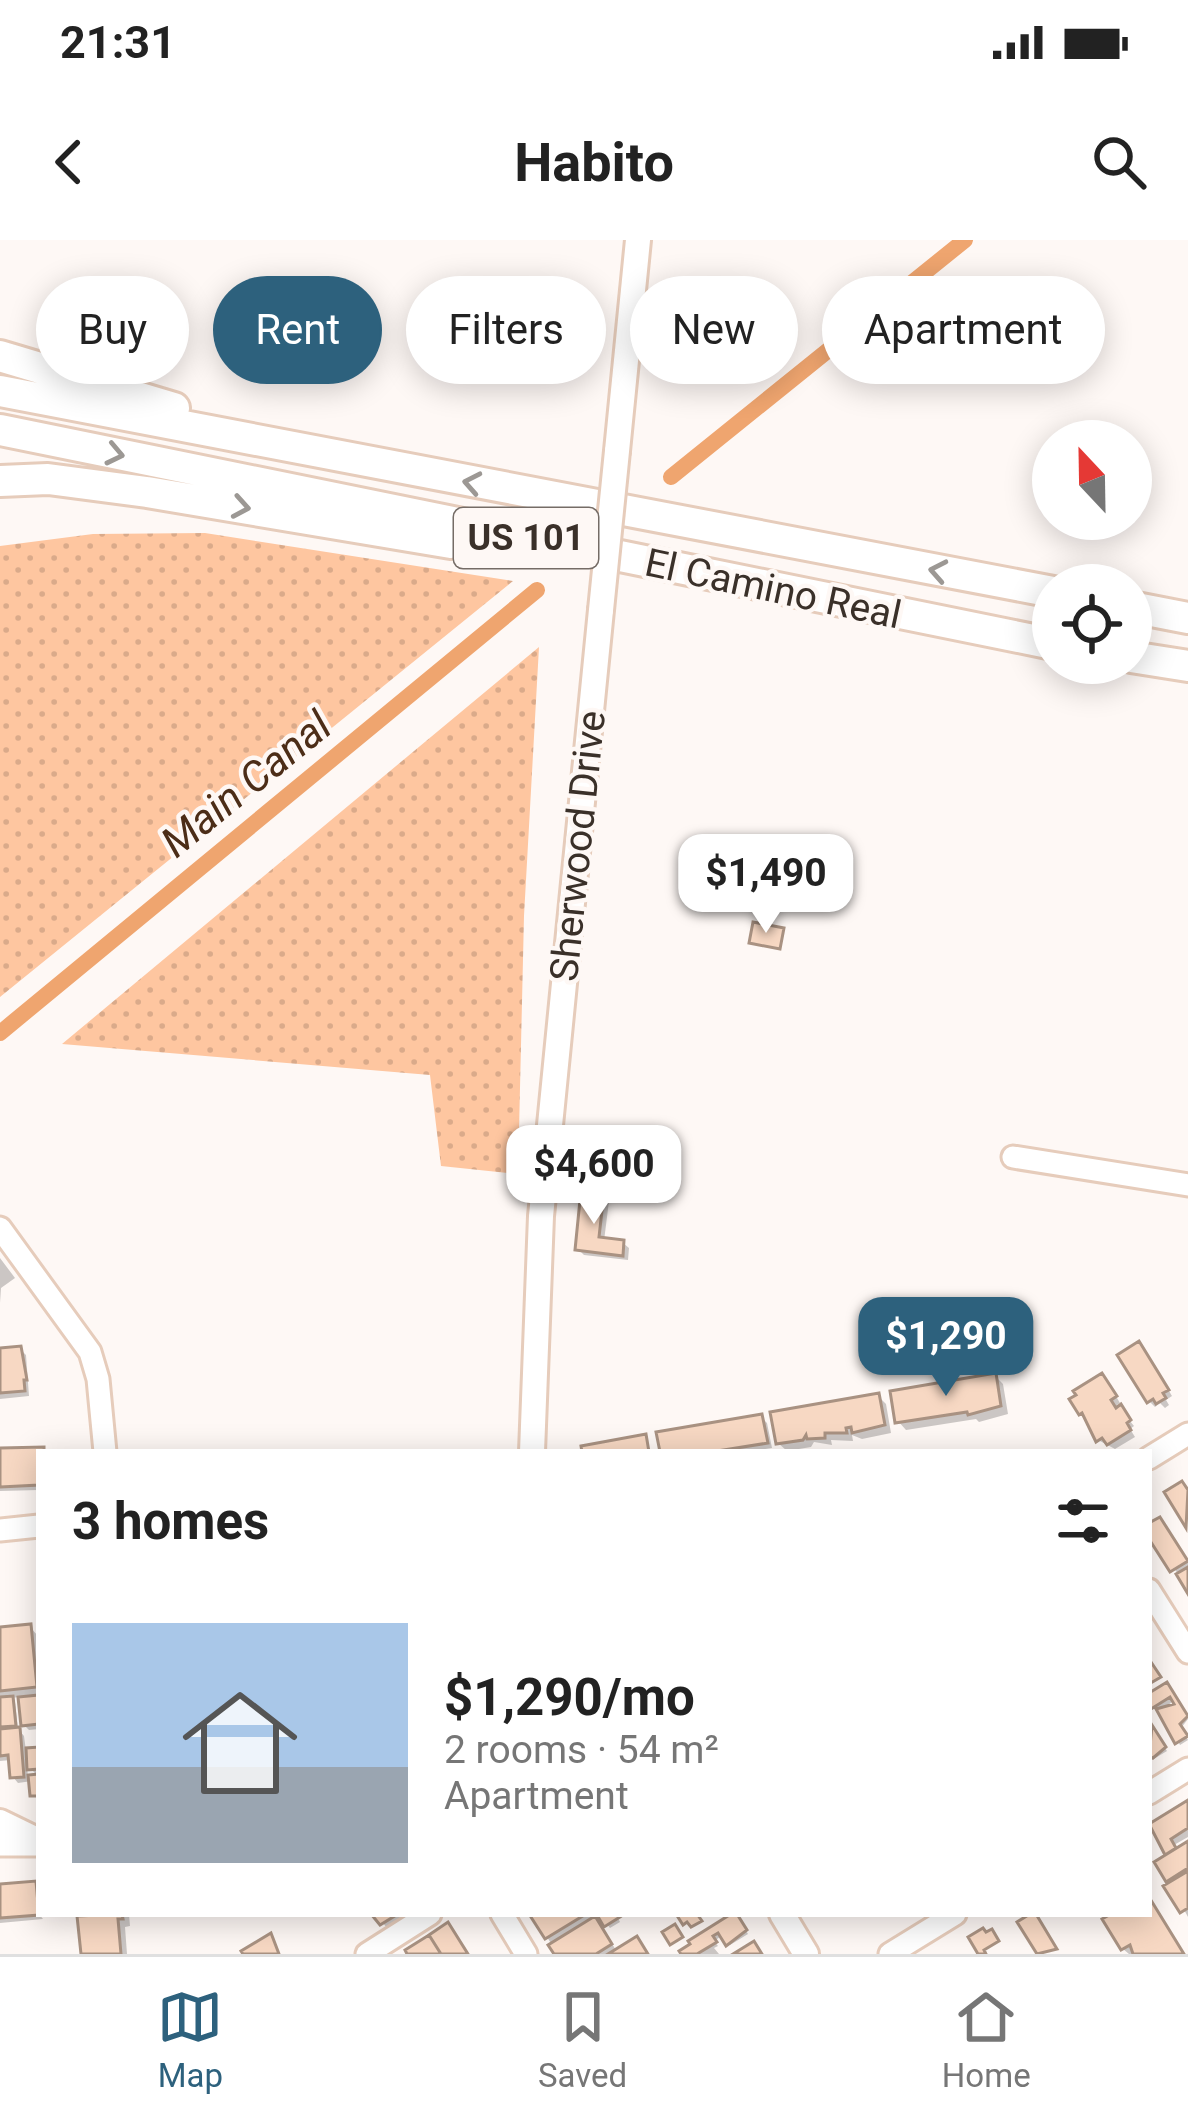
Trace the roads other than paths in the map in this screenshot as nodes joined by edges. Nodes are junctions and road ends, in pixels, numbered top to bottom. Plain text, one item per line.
1 (638, 240) edge
2 (0, 356) edge
3 (0, 391) edge
4 (0, 430) edge
5 (322, 454) junction
6 (0, 481) edge
7 (1032, 588) edge
8 (1152, 611) edge
9 (1188, 618) edge
10 (995, 634) junction
11 (1032, 640) edge
12 (1152, 660) edge
13 (1188, 666) edge
14 (1012, 1156) dead end
15 (1188, 1185) edge
16 (0, 1228) edge
17 (1188, 1434) edge
18 (105, 1449) edge
19 (532, 1449) edge
20 (1152, 1456) edge
21 (36, 1526) edge
22 (0, 1530) edge
23 (1152, 1595) edge
24 (1188, 1652) edge
25 (1188, 1769) edge
26 (1152, 1791) edge
27 (0, 1822) edge
28 (36, 1841) edge
29 (36, 1843) edge
30 (0, 1845) edge
31 (425, 1917) edge
32 (504, 1917) edge
33 (784, 1917) edge
34 (950, 1917) edge
35 (367, 1954) edge
36 (526, 1954) edge
37 (806, 1954) edge
38 (890, 1954) edge

1 - 19 main road, Sherwood Drive, bridge
2 - 5 highway
3 - 5 highway, El Camino Real / US 101
4 -> 10 highway, El Camino Real / US 101
7 -> 5 highway, El Camino Real / US 101
6 -> 10 highway
8 - 9 highway
10 - 11 highway, El Camino Real / US 101
12 - 13 highway
14 - 15 street
16 - 18 street
17 - 20 street
21 - 22 street
23 - 24 street
25 - 26 street
27 - 28 main road
29 - 30 street
31 - 35 street
32 - 36 street
33 - 37 main road
34 - 38 street

